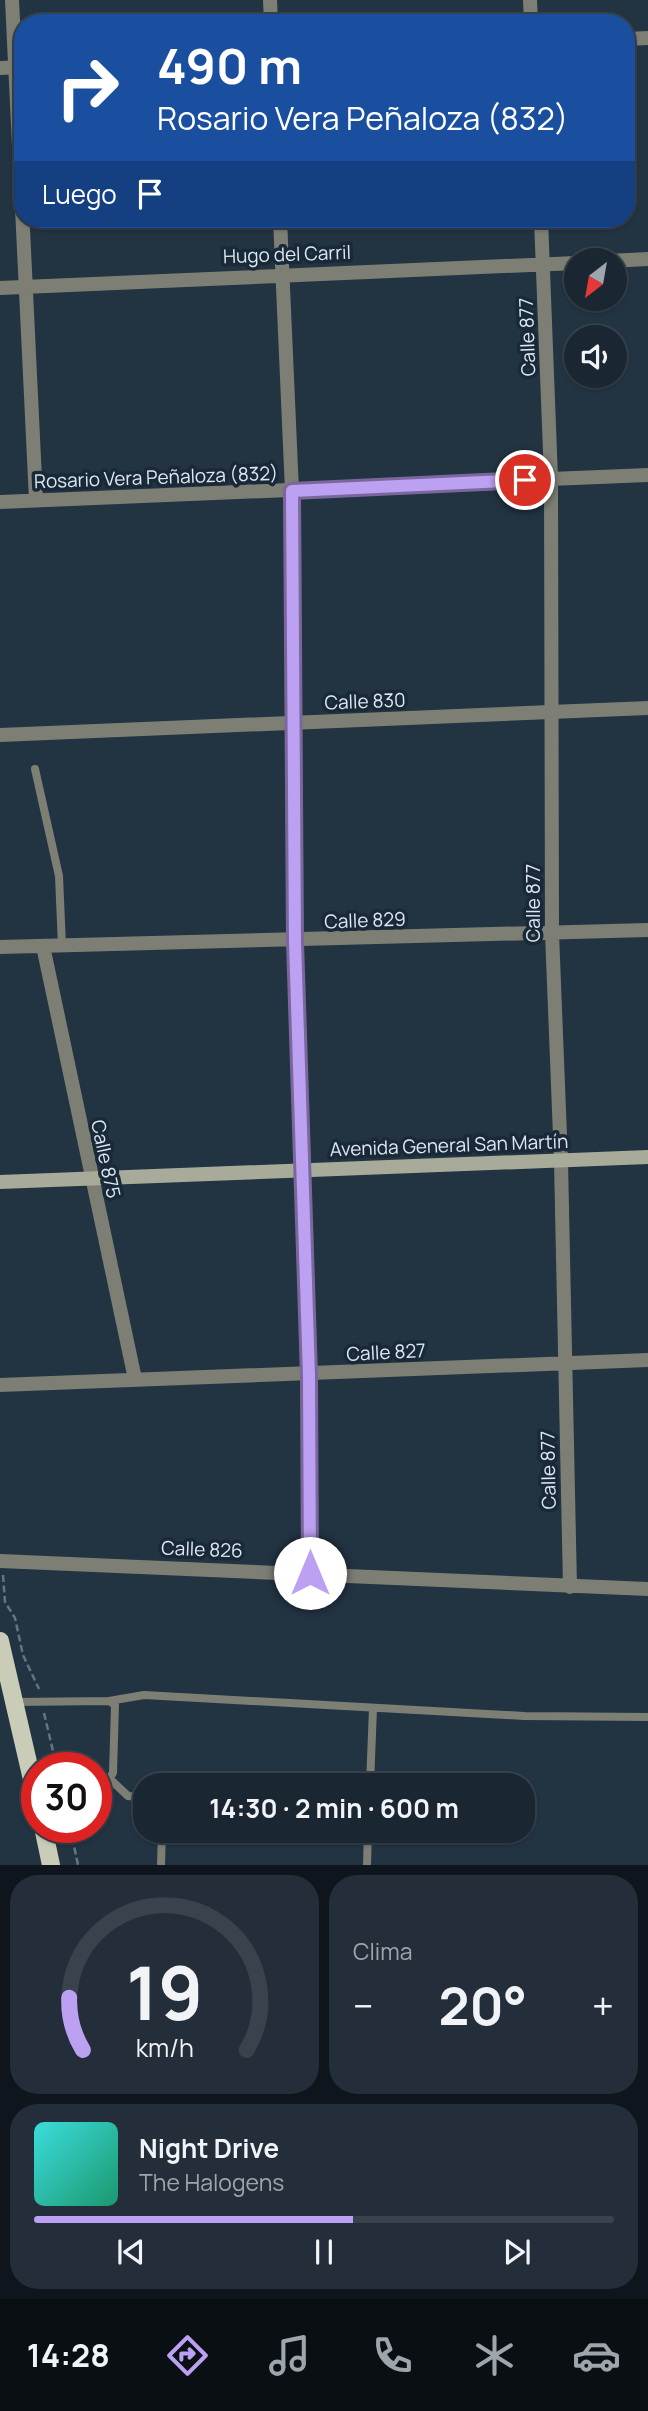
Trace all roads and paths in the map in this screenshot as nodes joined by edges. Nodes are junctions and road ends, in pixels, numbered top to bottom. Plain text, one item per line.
1 (12, 0) edge
2 (12, 68) edge
3 (14, 104) edge
4 (21, 228) edge
5 (280, 228) edge
6 (541, 228) edge
7 (648, 259) edge
8 (627, 260) edge
9 (564, 263) edge
10 (543, 264) junction
11 (282, 273) junction
12 (24, 286) junction
13 (0, 288) edge
14 (648, 475) edge
15 (551, 478) junction
16 (292, 491) junction
17 (36, 500) junction
18 (0, 502) edge
19 (648, 708) edge
20 (552, 713) junction
21 (294, 723) junction
22 (0, 735) edge
23 (35, 769) dead end
24 (648, 930) edge
25 (552, 933) junction
26 (295, 942) junction
27 (43, 946) junction
28 (62, 946) junction
29 (0, 947) edge
30 (648, 1157) edge
31 (561, 1161) junction
32 (303, 1170) junction
33 (90, 1178) junction
34 (0, 1182) edge
35 (648, 1360) edge
36 (565, 1363) junction
37 (309, 1376) junction
38 (135, 1378) junction
39 (0, 1385) edge
40 (1, 1561) edge
41 (310, 1573) junction
42 (570, 1587) junction
43 (648, 1589) edge
44 (0, 1641) edge
45 (41, 1699) junction
46 (109, 1701) junction
47 (13, 1702) junction
48 (373, 1707) junction
49 (648, 1717) edge
50 (25, 1752) edge
51 (53, 1752) edge
52 (370, 1773) edge
53 (112, 1775) edge
54 (112, 1781) edge
55 (133, 1797) edge
56 (46, 1843) edge
57 (73, 1843) edge
58 (162, 1843) edge
59 (368, 1843) edge
60 (51, 1865) edge
61 (78, 1865) edge
62 (161, 1865) edge
63 (367, 1865) edge

1 - 2 street
2 - 3 street
4 - 12 street
5 - 11 street
6 - 10 street, Calle 877
7 - 8 street
9 - 10 street, Hugo del Carril
10 - 11 street, Hugo del Carril
10 - 15 street, Calle 877
11 - 12 street, Hugo del Carril
11 - 16 street
12 - 13 street, Hugo del Carril
12 - 17 street
14 - 15 street, Rosario Vera Peñaloza (832)
15 - 16 street, Rosario Vera Peñaloza (832)
15 - 20 street, Calle 877
16 - 17 street, Rosario Vera Peñaloza (832)
16 - 21 street
17 - 18 street, Rosario Vera Peñaloza (832)
19 - 20 street, Calle 830
20 - 21 street, Calle 830
20 - 25 street, Calle 877
21 - 22 street, Calle 830
21 - 26 street
23 - 28 lane
24 - 25 street, Calle 829
25 - 26 street, Calle 829
25 - 31 street, Calle 877
26 - 28 street, Calle 829
26 - 32 street
27 - 28 street, Calle 829
27 - 29 street, Calle 829
27 - 33 street, Calle 875
30 - 31 main road, Avenida General San Martín
31 - 32 main road, Avenida General San Martín
31 - 36 street, Calle 877
32 - 33 main road, Avenida General San Martín
32 - 37 street
33 - 34 main road, Avenida General San Martín
33 - 38 street, Calle 875
35 - 36 street, Calle 827
36 - 37 street, Calle 827
36 - 42 street, Calle 877
37 - 38 street, Calle 827
37 - 41 street
38 - 39 street, Calle 827
40 - 41 street, Calle 826
40 - 45 path
41 - 42 street, Calle 826
42 - 43 street, Calle 826
44 - 47 main road
45 - 46 lane
45 - 47 lane
45 - 51 path
46 - 48 lane
46 - 53 lane
47 - 50 main road
48 - 49 lane
48 - 52 lane
54 - 55 lane
56 - 60 main road
57 - 61 path
58 - 62 lane
59 - 63 lane

